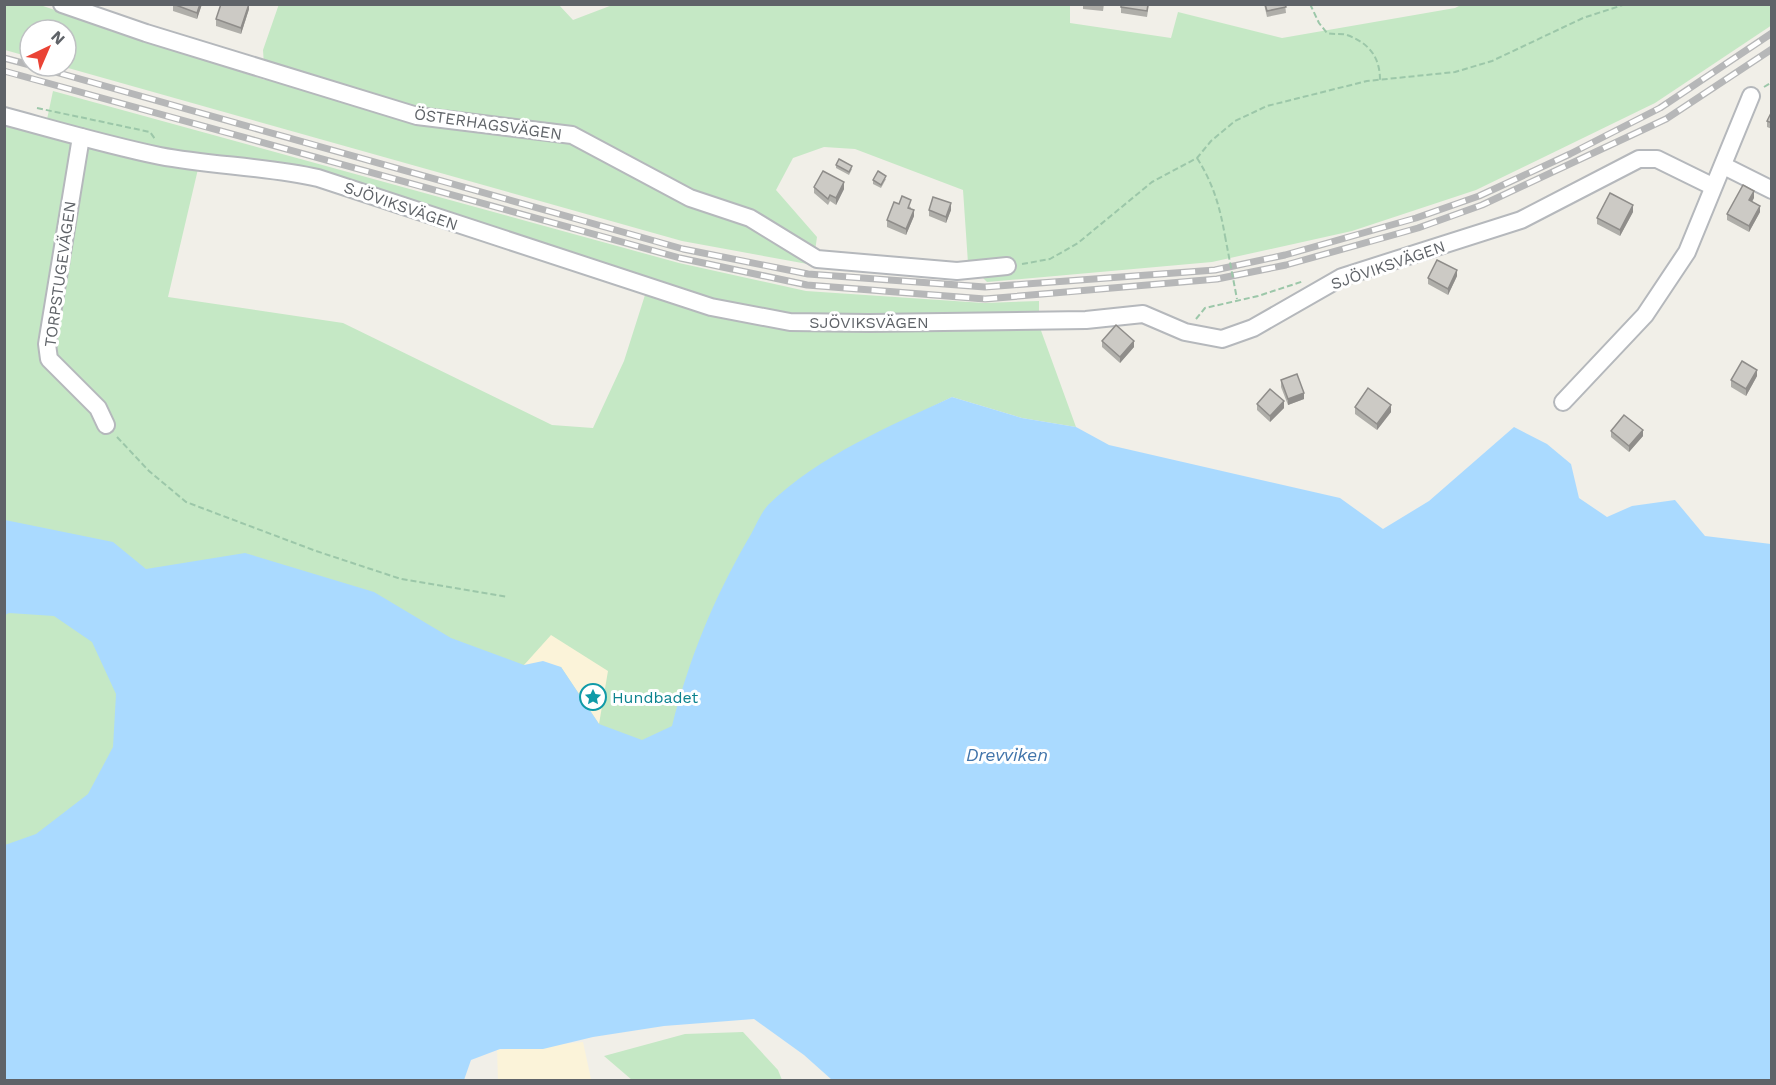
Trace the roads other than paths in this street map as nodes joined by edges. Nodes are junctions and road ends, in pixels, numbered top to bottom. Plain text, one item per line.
1 (62, 4) edge
2 (1751, 96) dead end
3 (4, 116) edge
4 (81, 137) junction
5 (1724, 166) junction
6 (1712, 186) junction
7 (1772, 190) edge
8 (1007, 266) road end
9 (1563, 402) dead end
10 (106, 425) road end

1 - 8 street, ÖSTERHAGSVÄGEN
2 - 5 street
3 - 4 street, SJÖVIKSVÄGEN
4 - 6 street, SJÖVIKSVÄGEN
4 - 10 street, TORPSTUGEVÄGEN
5 - 6 street
5 - 7 street
6 - 9 street

